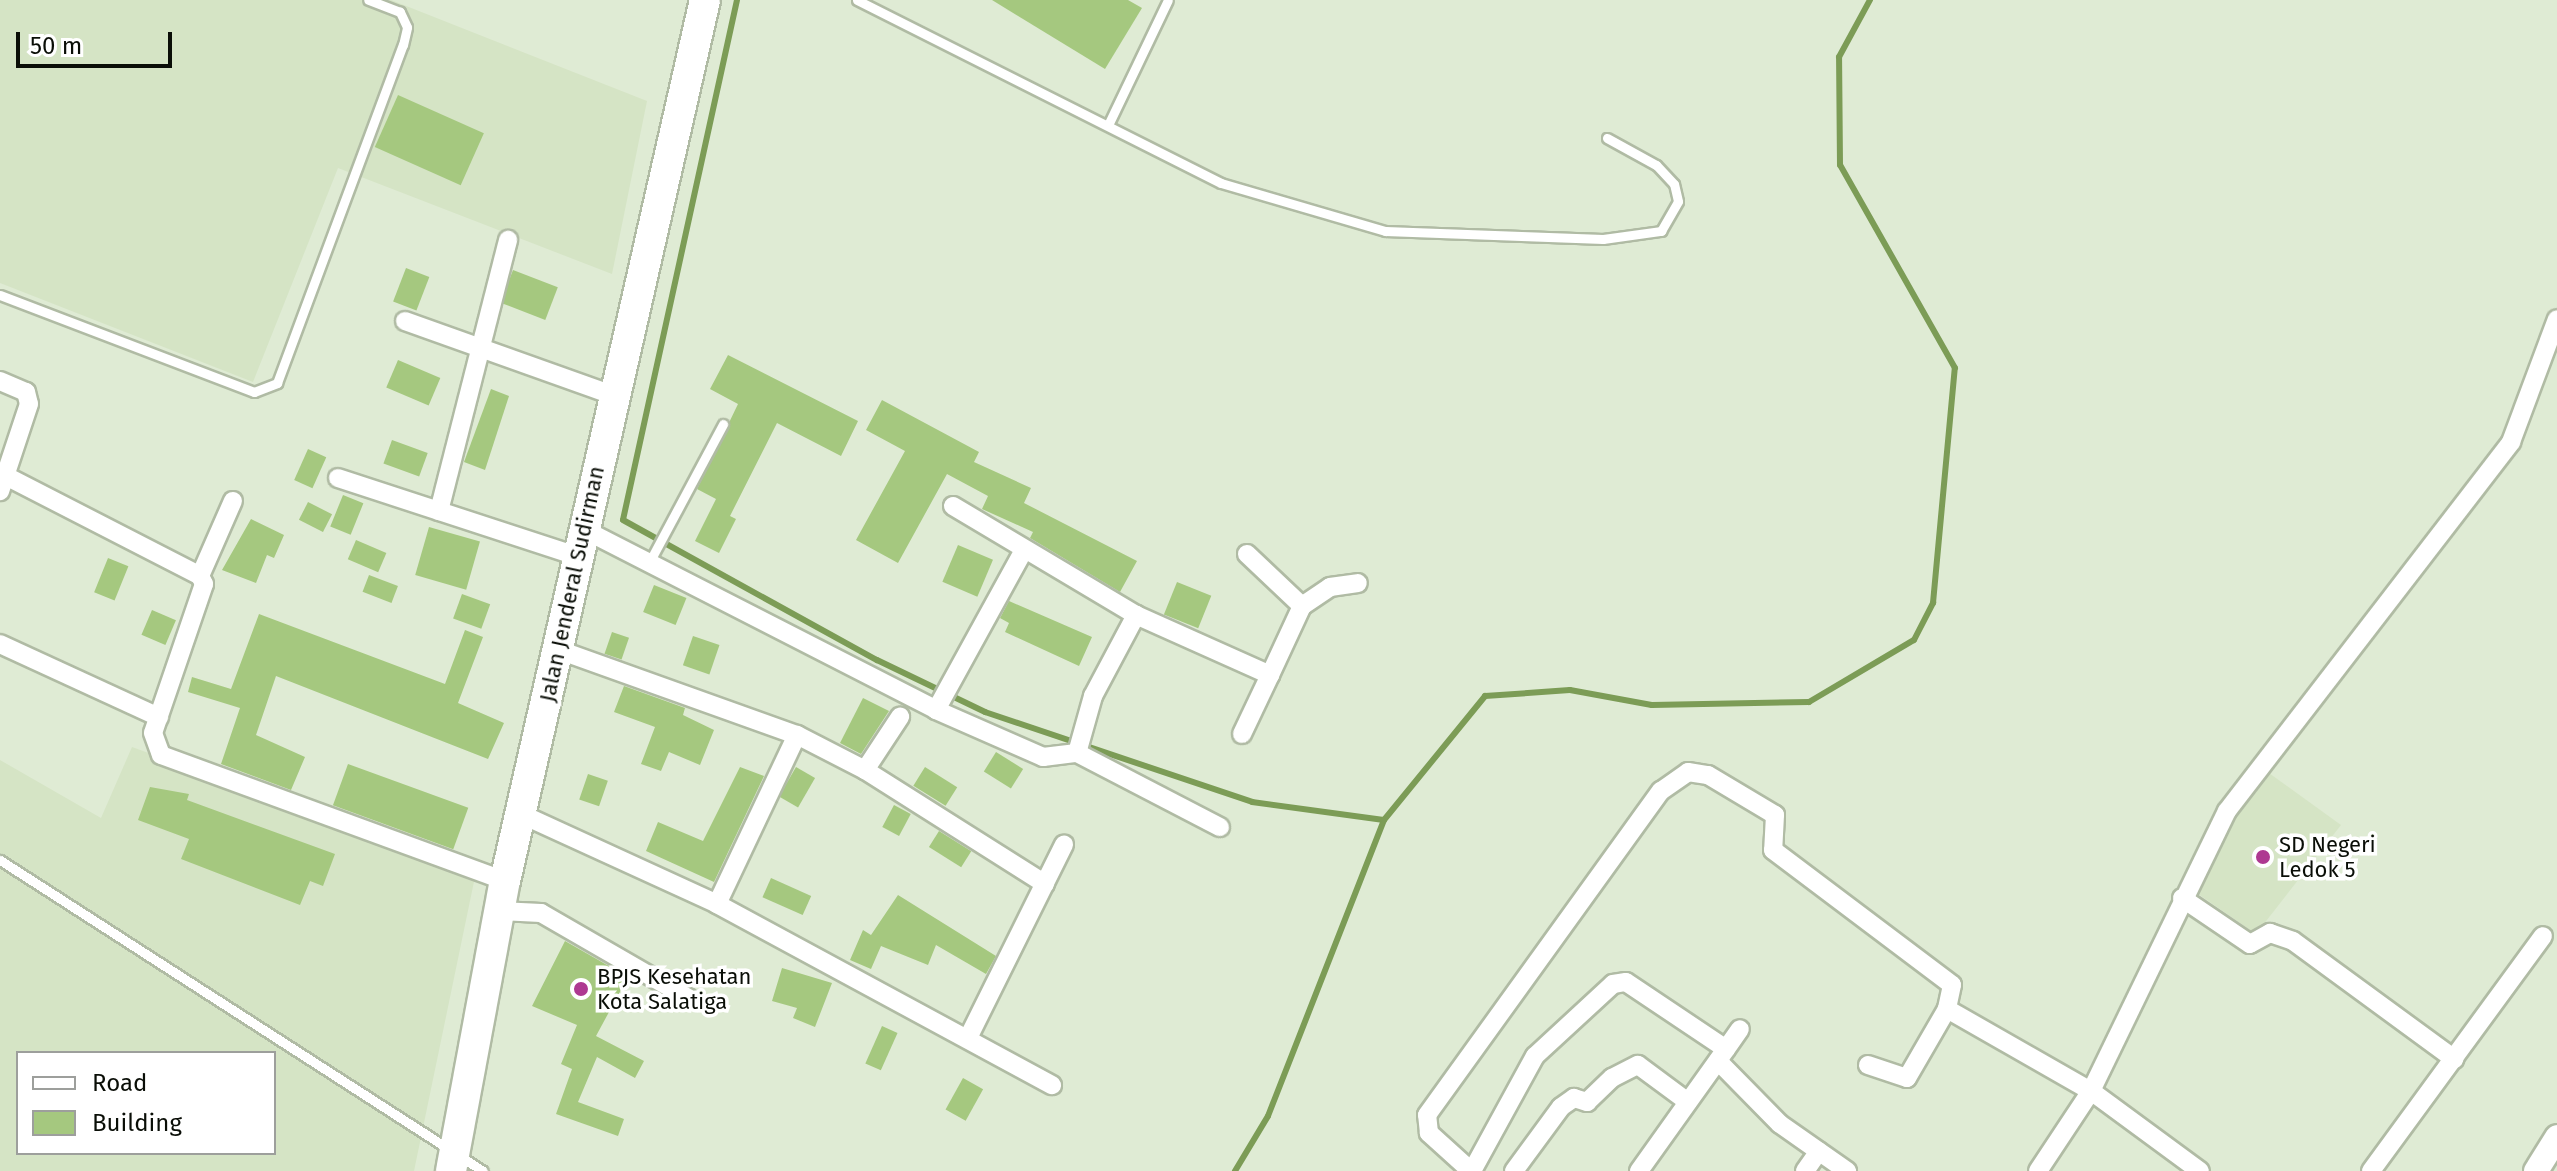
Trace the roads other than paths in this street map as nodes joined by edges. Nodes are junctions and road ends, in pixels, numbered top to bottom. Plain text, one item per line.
1 (368, 0) edge
2 (705, 0) edge
3 (857, 0) edge
4 (1168, 0) edge
5 (1109, 123) junction
6 (1607, 138) dead end
7 (508, 240) dead end
8 (0, 295) edge
9 (2557, 319) edge
10 (405, 321) dead end
11 (483, 349) junction
12 (0, 381) edge
13 (613, 395) junction
14 (723, 424) dead end
15 (338, 478) dead end
16 (2, 480) edge
17 (233, 501) dead end
18 (953, 506) dead end
19 (439, 511) junction
20 (580, 542) junction
21 (655, 552) junction
22 (1023, 552) junction
23 (1247, 554) dead end
24 (200, 576) junction
25 (1358, 583) dead end
26 (1302, 606) junction
27 (1136, 615) junction
28 (0, 644) edge
29 (559, 650) junction
30 (1270, 675) junction
31 (944, 696) junction
32 (159, 717) junction
33 (900, 717) dead end
34 (1242, 734) dead end
35 (797, 735) junction
36 (1078, 748) junction
37 (865, 770) junction
38 (523, 815) junction
39 (1220, 827) dead end
40 (1064, 845) dead end
41 (0, 860) edge
42 (505, 881) junction
43 (1045, 884) junction
44 (2182, 898) junction
45 (717, 904) junction
46 (500, 911) junction
47 (2543, 936) dead end
48 (688, 998) dead end
49 (1947, 1009) junction
50 (1740, 1029) dead end
51 (968, 1038) junction
52 (1722, 1055) junction
53 (2454, 1059) junction
54 (1868, 1065) dead end
55 (1052, 1085) dead end
56 (2091, 1091) junction
57 (1688, 1102) junction
58 (2557, 1137) edge
59 (1819, 1151) junction
60 (453, 1161) edge
61 (1468, 1170) edge
62 (483, 1171) edge
63 (1514, 1171) edge
64 (1639, 1171) edge
65 (1805, 1171) edge
66 (1847, 1171) edge
67 (2038, 1171) edge
68 (2200, 1171) edge
69 (2371, 1171) edge
70 (2536, 1171) edge

1 - 8 lane
2 - 13 main road, Jalan Jenderal Sudirman
3 - 5 lane
4 - 5 lane
5 - 6 lane
7 - 11 street
9 - 44 street
10 - 11 street
11 - 13 street
11 - 19 street
12 - 16 street
13 - 20 main road, Jalan Jenderal Sudirman
14 - 21 lane
15 - 19 street
16 - 24 street
17 - 24 street
18 - 22 street
19 - 20 street
20 - 21 street
20 - 29 main road, Jalan Jenderal Sudirman
21 - 31 street
22 - 27 street
22 - 31 street
23 - 26 street
24 - 32 street
25 - 26 street
26 - 30 street
27 - 30 street
27 - 36 street
28 - 32 street
29 - 35 street
29 - 38 main road, Jalan Jenderal Sudirman
30 - 34 street
31 - 36 street
32 - 42 street
33 - 37 street
35 - 37 street
35 - 45 street
36 - 39 street
37 - 43 street
38 - 42 main road, Jalan Jenderal Sudirman
38 - 45 street
40 - 43 street
41 - 60 lane
42 - 46 main road, Jalan Jenderal Sudirman
43 - 51 street
44 - 53 street
44 - 56 street
45 - 51 street
46 - 48 street
46 - 60 main road, Jalan Jenderal Sudirman
47 - 53 street
49 - 54 street
49 - 56 street
49 - 61 street
50 - 52 street
51 - 55 street
52 - 57 street
52 - 59 street
52 - 61 street
53 - 69 street
56 - 67 street
56 - 68 street
57 - 63 street
57 - 64 street
58 - 70 street
59 - 65 street
59 - 66 street
60 - 62 lane

